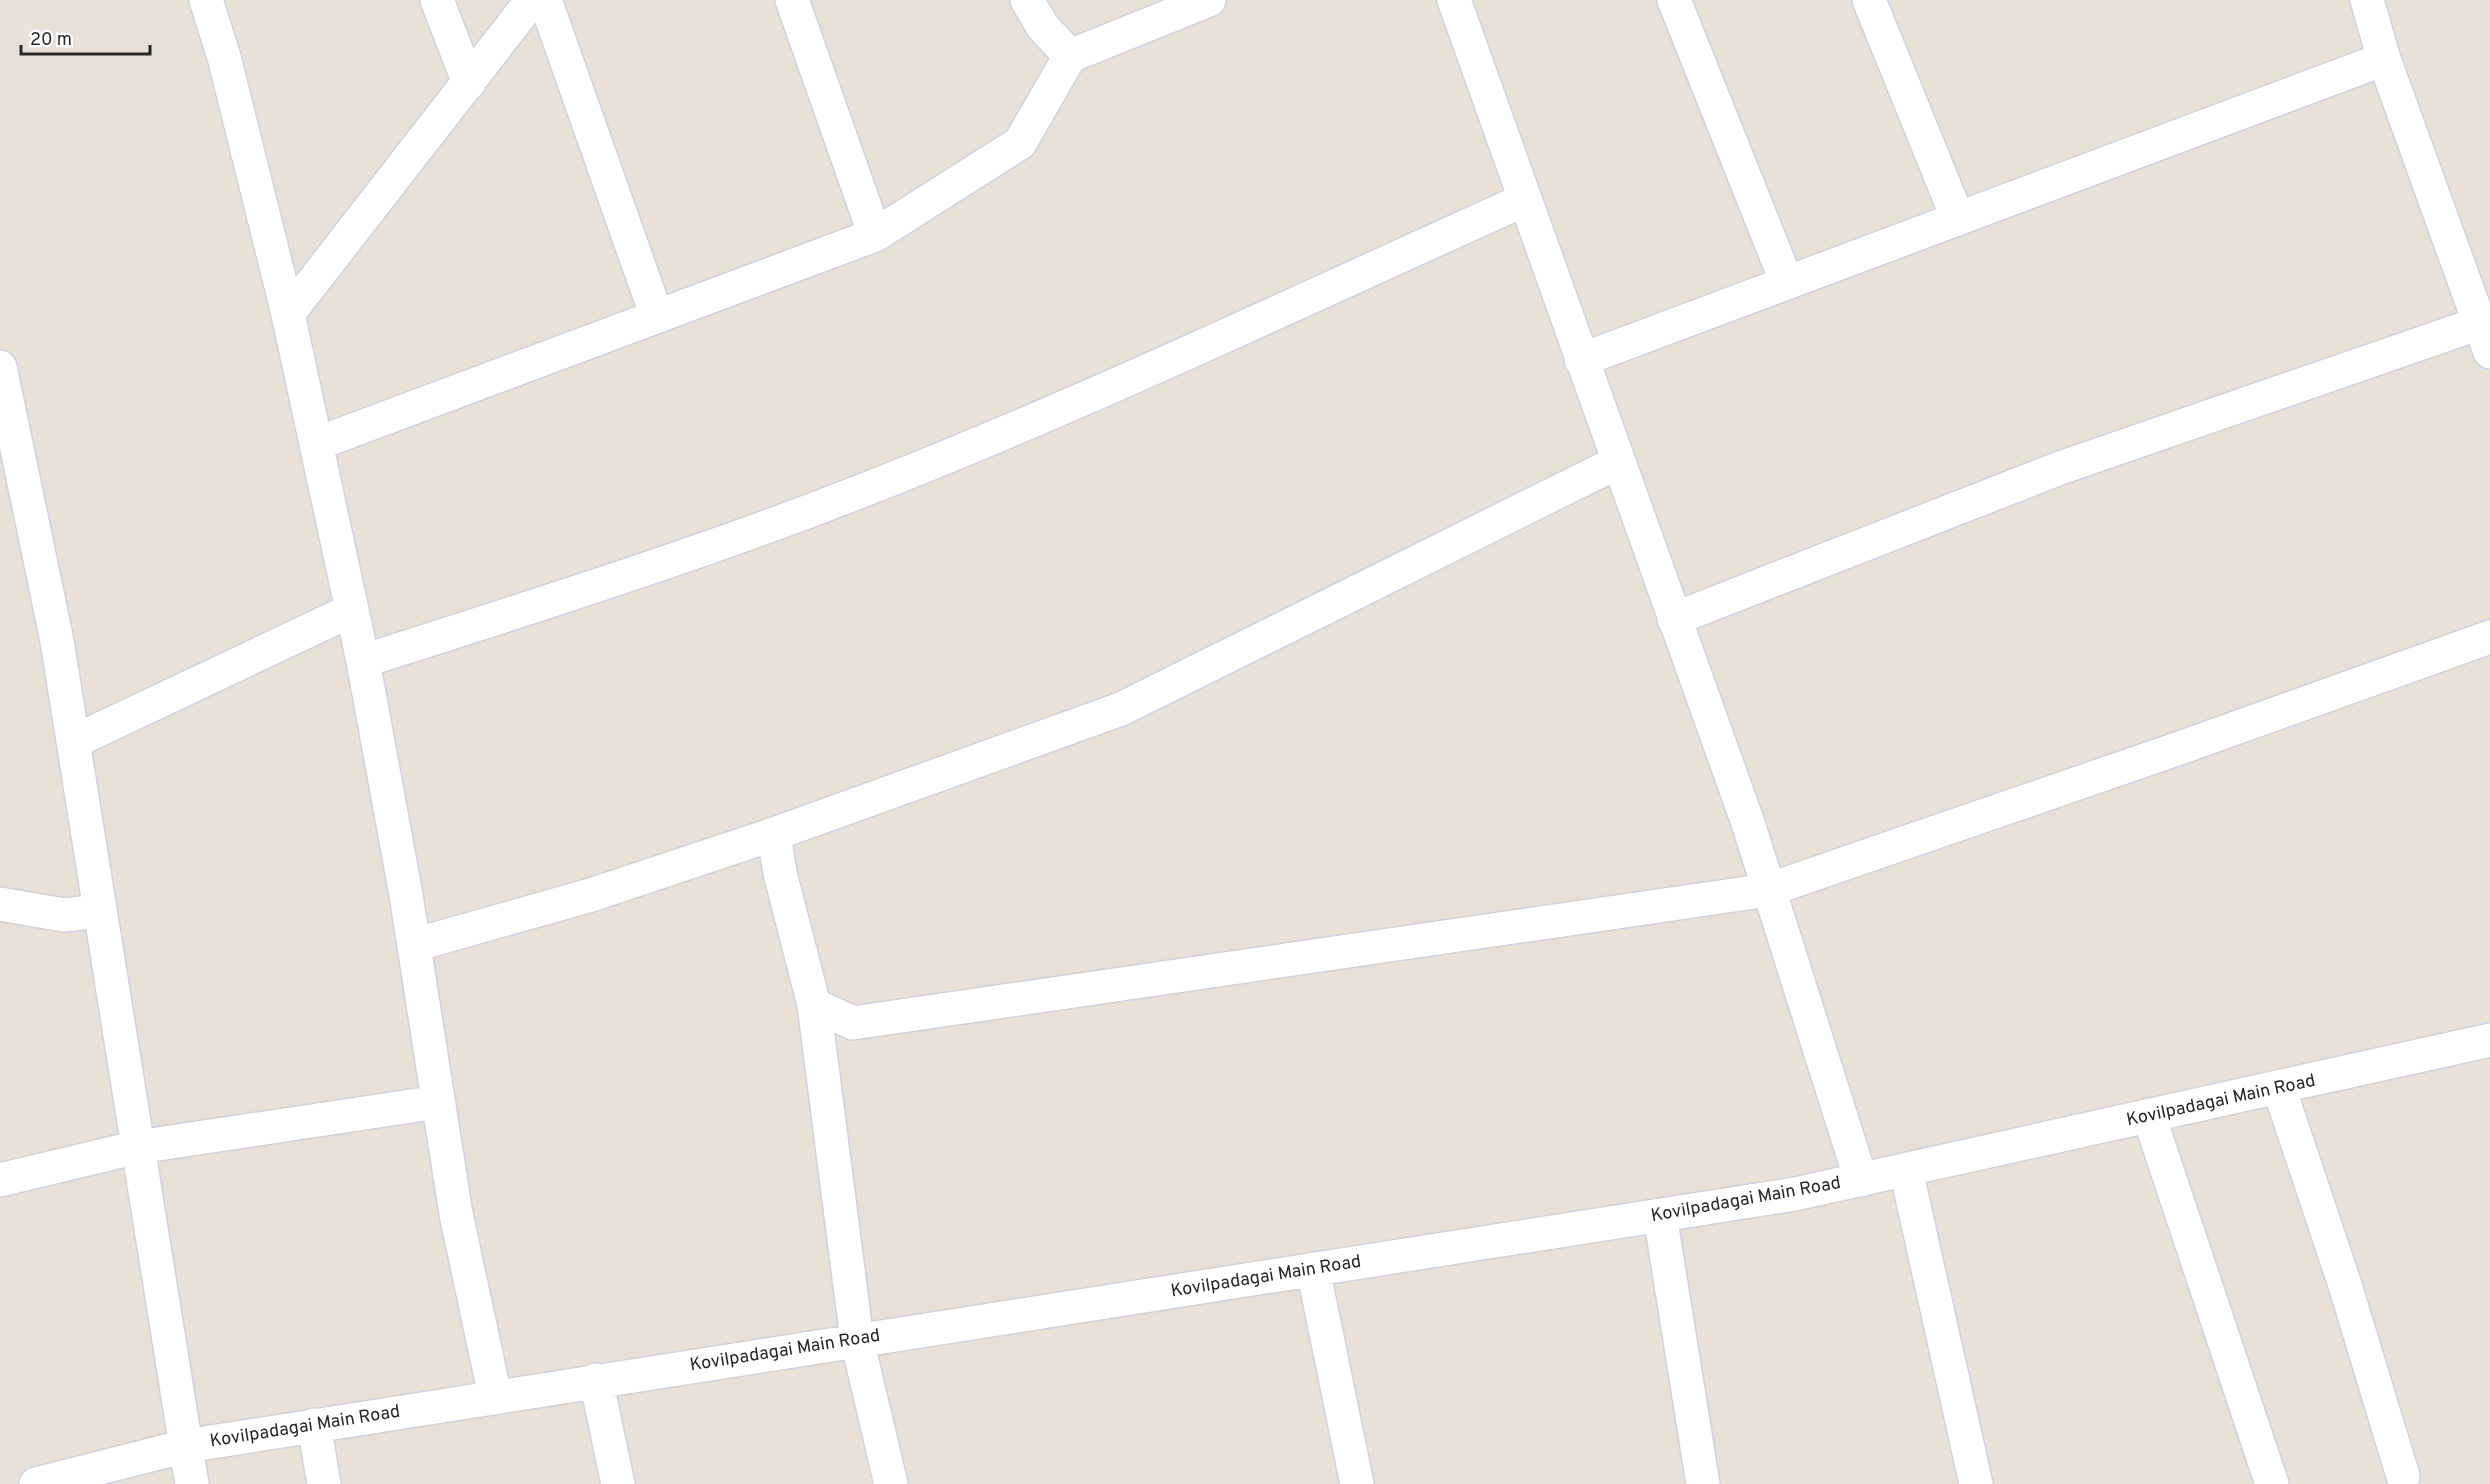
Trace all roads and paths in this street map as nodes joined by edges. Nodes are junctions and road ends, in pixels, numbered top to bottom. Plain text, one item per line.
1 (206, 0) edge
2 (437, 0) edge
3 (532, 0) edge
4 (545, 0) edge
5 (792, 0) edge
6 (1027, 0) edge
7 (1209, 0) edge
8 (1454, 0) edge
9 (1674, 0) edge
10 (1869, 0) edge
11 (2367, 0) edge
12 (1070, 56) junction
13 (2385, 59) junction
14 (469, 83) junction
15 (1524, 200) junction
16 (1958, 219) junction
17 (875, 235) junction
18 (1787, 283) junction
19 (288, 314) junction
20 (656, 314) junction
21 (2485, 338) edge
22 (1581, 360) junction
23 (0, 367) edge
24 (316, 444) junction
25 (1618, 462) junction
26 (352, 610) junction
27 (1674, 619) junction
28 (2490, 637) edge
29 (363, 661) junction
30 (73, 742) junction
31 (774, 834) junction
32 (1768, 890) junction
33 (0, 904) edge
34 (100, 910) junction
35 (414, 945) junction
36 (814, 1005) junction
37 (2490, 1040) edge
38 (2279, 1088) junction
39 (438, 1102) junction
40 (2150, 1116) junction
41 (138, 1147) junction
42 (1906, 1170) junction
43 (0, 1180) edge
44 (1861, 1180) junction
45 (1660, 1215) junction
46 (1313, 1269) junction
47 (857, 1340) junction
48 (596, 1380) junction
49 (495, 1396) junction
50 (315, 1425) junction
51 (186, 1446) junction
52 (2403, 1476) dead end
53 (36, 1484) edge
54 (192, 1484) edge
55 (324, 1484) edge
56 (618, 1484) edge
57 (891, 1484) edge
58 (1357, 1484) edge
59 (1703, 1484) edge
60 (1976, 1484) edge
61 (2272, 1484) edge

1 - 19 street
2 - 14 street
3 - 14 street
4 - 20 street
5 - 17 street
6 - 12 street
7 - 12 street
8 - 15 street
9 - 18 street
10 - 16 street
11 - 13 street
12 - 17 street
13 - 16 street
13 - 21 street
14 - 19 street
15 - 22 street
15 - 29 street
16 - 18 street
17 - 20 street
18 - 22 street
19 - 24 street
20 - 24 street
21 - 27 street
22 - 25 street
23 - 30 street
24 - 26 street
25 - 27 street
25 - 31 street
26 - 29 street
26 - 30 street
27 - 32 street
28 - 32 street
29 - 35 street
30 - 34 street
31 - 35 street
31 - 36 street
32 - 36 street
32 - 44 street
33 - 34 street
34 - 41 street
35 - 39 street
36 - 47 street
37 - 38 street, Kovilpadagai Main Road
38 - 40 street, Kovilpadagai Main Road
38 - 52 street
39 - 41 street
39 - 49 street
40 - 42 street, Kovilpadagai Main Road
40 - 61 street
41 - 43 street
41 - 51 street
42 - 44 street, Kovilpadagai Main Road
42 - 60 street
44 - 45 street, Kovilpadagai Main Road
45 - 46 street, Kovilpadagai Main Road
45 - 59 street
46 - 47 street, Kovilpadagai Main Road
46 - 58 street
47 - 48 street, Kovilpadagai Main Road
47 - 57 street
48 - 49 street, Kovilpadagai Main Road
48 - 56 street
49 - 50 street, Kovilpadagai Main Road
50 - 51 street, Kovilpadagai Main Road
50 - 55 street
51 - 53 street, Kovilpadagai Main Road
51 - 54 street

